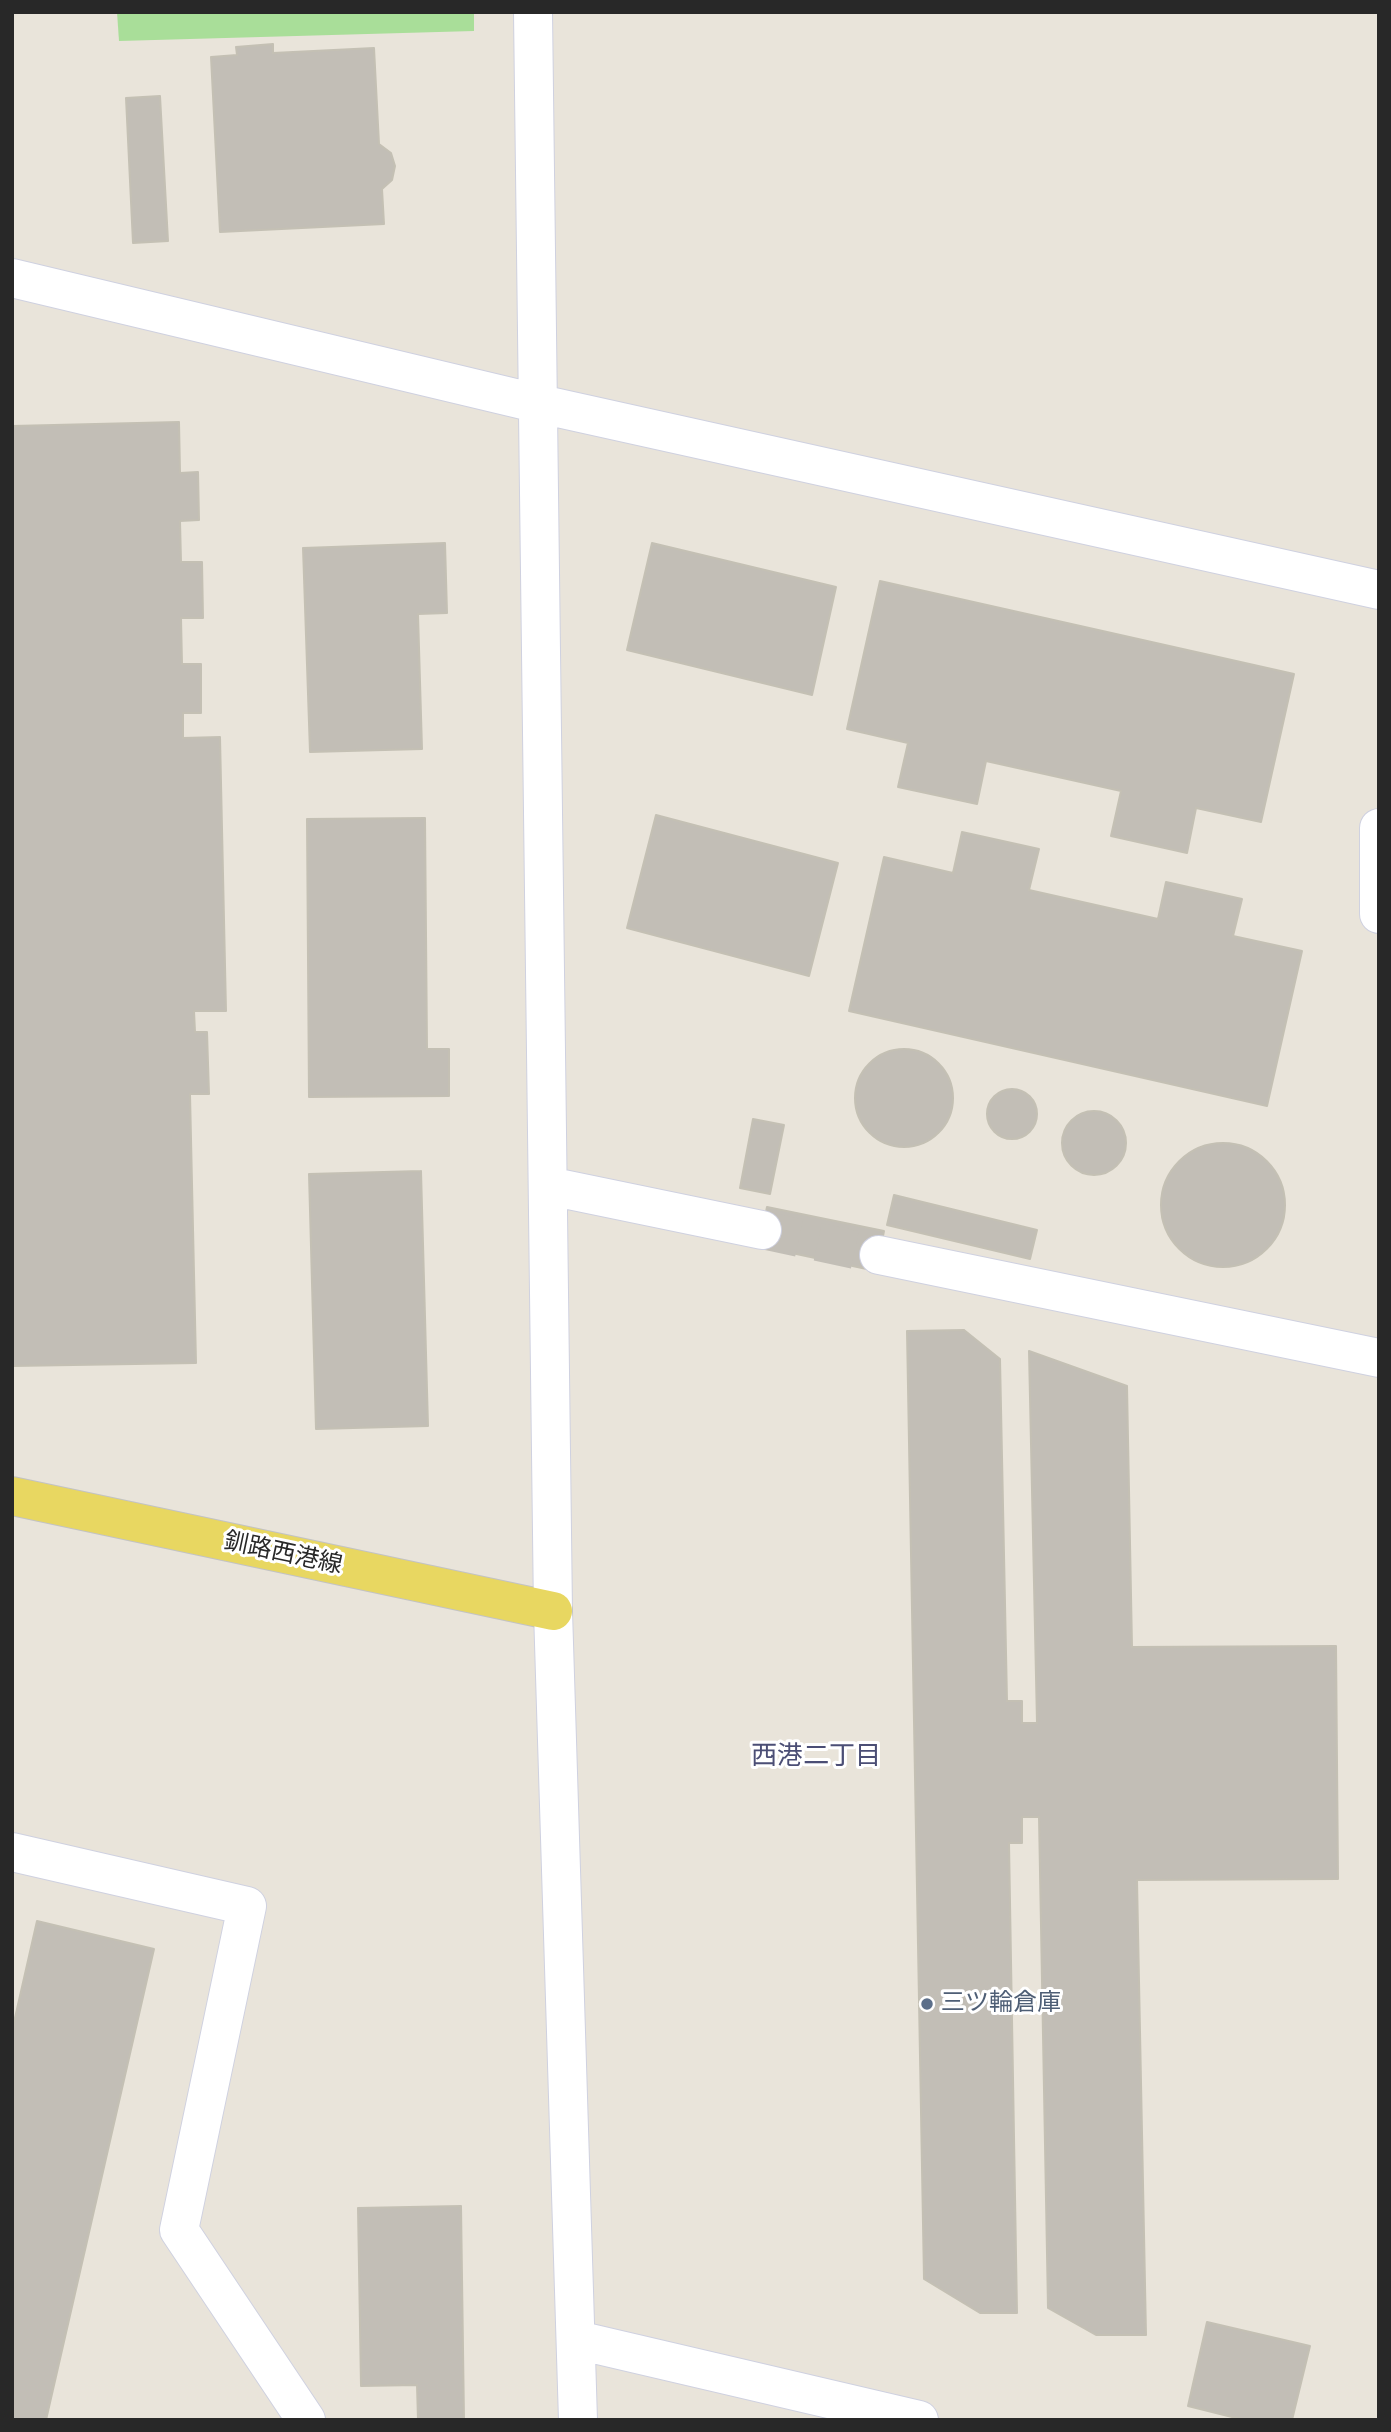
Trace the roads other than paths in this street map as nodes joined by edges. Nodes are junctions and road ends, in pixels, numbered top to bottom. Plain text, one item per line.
1 (533, 12) edge
2 (12, 278) edge
3 (540, 404) junction
4 (1379, 590) edge
5 (1379, 828) edge
6 (1378, 859) edge
7 (1379, 914) edge
8 (549, 1186) junction
9 (762, 1230) tunnel mouth
10 (879, 1255) tunnel mouth
11 (1379, 1358) edge
12 (12, 1496) edge
13 (553, 1611) junction
14 (12, 1852) edge
15 (577, 2340) junction
16 (306, 2420) edge
17 (578, 2420) edge
18 (919, 2420) edge

1 - 3 street
2 - 3 street
3 - 4 street
3 - 8 street
5 - 6 street
6 - 7 street
8 - 9 street
8 - 13 street
10 - 11 street
12 - 13 main road, 釧路西港線
13 - 15 street
14 - 16 street
15 - 17 street
15 - 18 street

